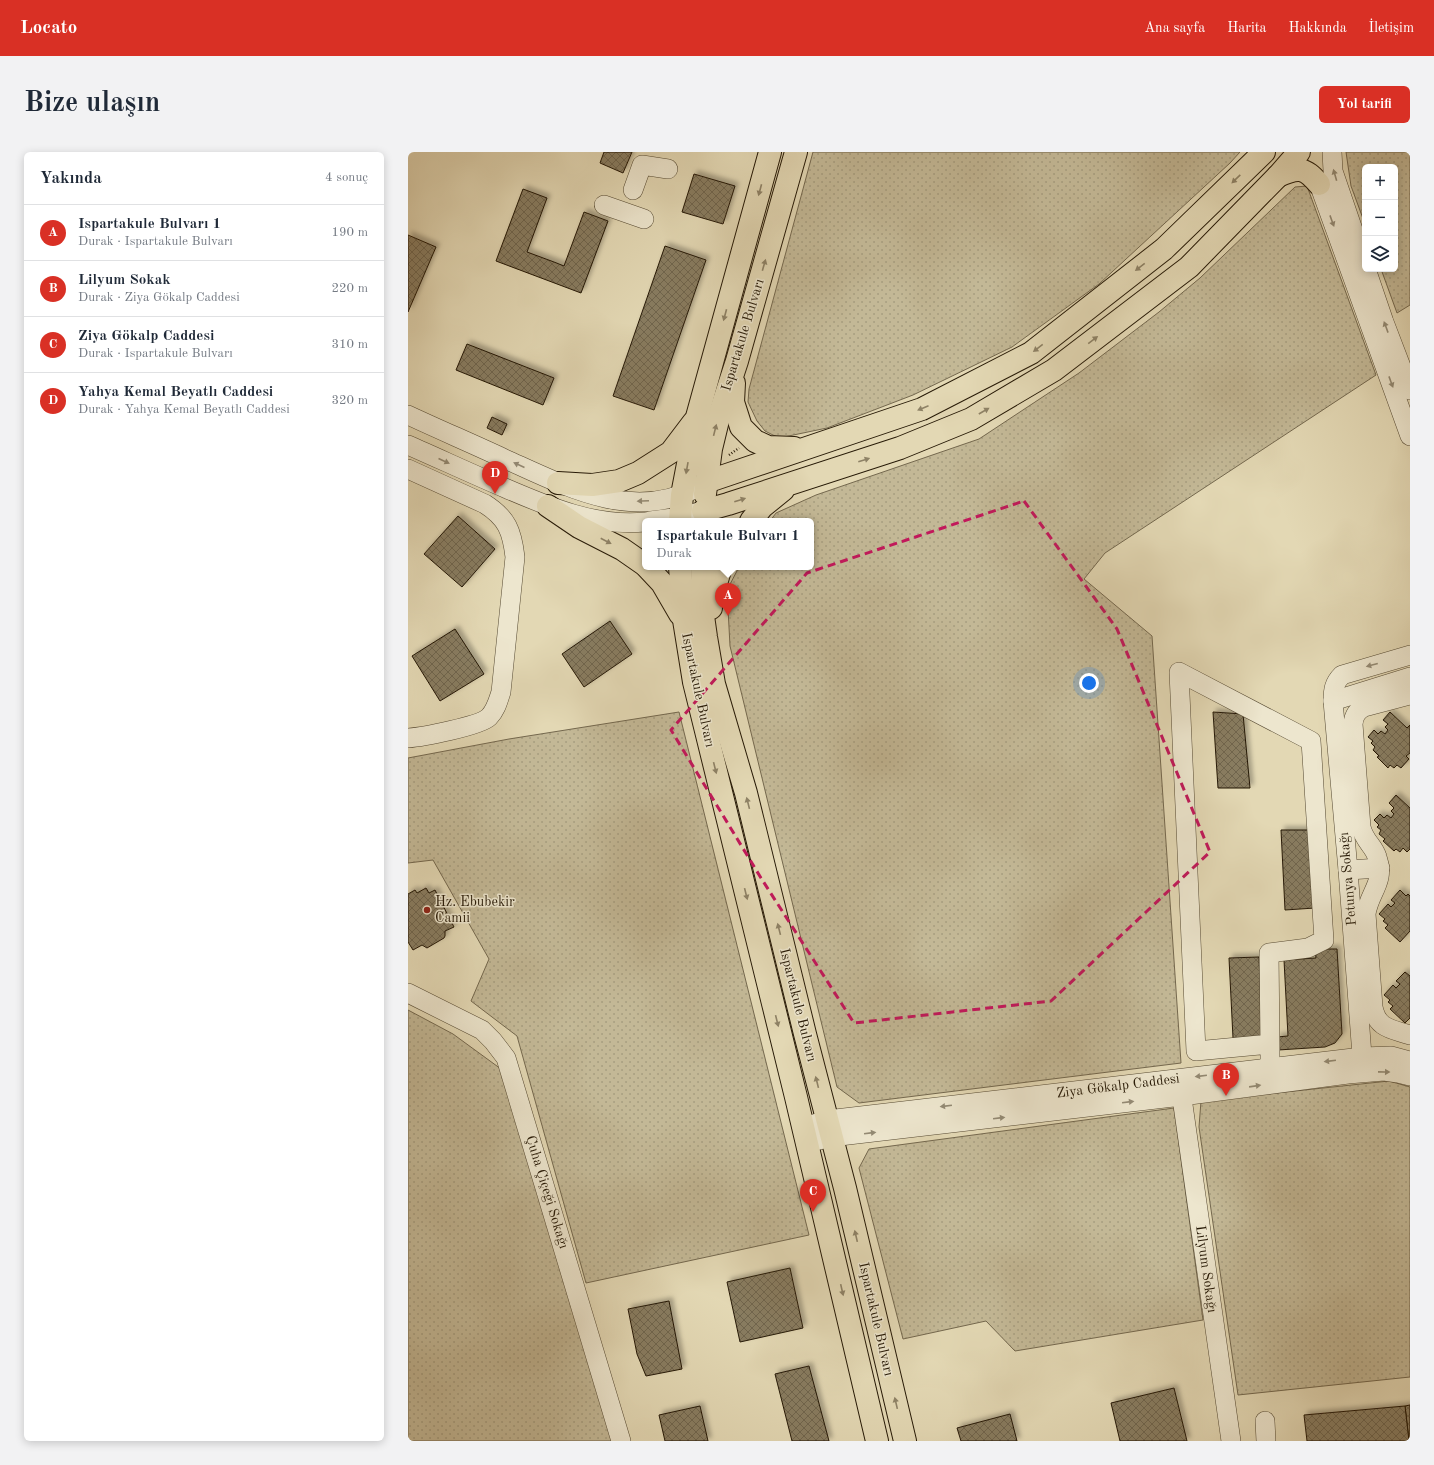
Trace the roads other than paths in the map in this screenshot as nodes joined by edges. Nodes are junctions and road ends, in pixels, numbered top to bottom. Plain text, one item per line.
1 (770, 152) edge
2 (796, 152) edge
3 (1264, 152) edge
4 (1299, 152) edge
5 (1311, 152) edge
6 (1332, 152) edge
7 (668, 169) dead end
8 (1278, 176) junction
9 (1319, 184) junction
10 (634, 190) dead end
11 (604, 205) dead end
12 (644, 219) dead end
13 (1362, 256) edge
14 (1367, 272) edge
15 (1387, 352) junction
16 (737, 361) junction
17 (1410, 390) edge
18 (408, 415) edge
19 (697, 417) junction
20 (1410, 436) edge
21 (408, 445) edge
22 (808, 448) junction
23 (408, 469) edge
24 (706, 482) junction
25 (558, 483) junction
26 (792, 483) junction
27 (682, 495) junction
28 (548, 506) junction
29 (703, 516) edge
30 (680, 518) edge
31 (688, 518) edge
32 (753, 518) edge
33 (642, 522) edge
34 (642, 563) edge
35 (650, 570) edge
36 (680, 570) edge
37 (702, 570) edge
38 (720, 570) edge
39 (684, 620) junction
40 (1410, 655) edge
41 (710, 663) junction
42 (1410, 677) edge
43 (1410, 695) edge
44 (1333, 701) junction
45 (408, 738) edge
46 (1380, 868) junction
47 (1348, 870) junction
48 (408, 993) edge
49 (1410, 1035) edge
50 (1270, 1044) junction
51 (1410, 1061) edge
52 (1362, 1065) junction
53 (1270, 1067) junction
54 (1410, 1076) edge
55 (1180, 1087) junction
56 (829, 1129) junction
57 (805, 1135) junction
58 (1265, 1421) dead end
59 (621, 1441) edge
60 (877, 1441) edge
61 (905, 1441) edge
62 (1231, 1441) edge
63 (1266, 1441) edge

1 -> 19 main road, Ispartakule Bulvarı
16 -> 2 main road, Ispartakule Bulvarı
3 -> 22 main road
4 - 8 main road
5 - 9 main road
13 -> 6 street
7 - 10 street
8 - 9 main road
26 -> 8 main road
9 -> 15 street
11 - 12 street
15 -> 14 street
15 - 17 street
15 -> 20 street
16 - 22 main road
24 -> 16 main road, Ispartakule Bulvarı
25 -> 18 street
19 - 25 main road
19 -> 27 main road, Ispartakule Bulvarı
21 -> 28 street
22 - 24 main road
23 - 45 street
24 - 27 street
24 - 29 main road, Ispartakule Bulvarı
27 -> 25 street
29 -> 26 main road
26 - 32 main road
27 - 30 main road, Ispartakule Bulvarı
28 - 33 street
28 -> 34 main road
29 - 31 street
35 - 39 main road
36 - 39 main road, Ispartakule Bulvarı
37 - 41 main road, Ispartakule Bulvarı
38 - 41 main road
39 -> 57 main road, Ispartakule Bulvarı
40 -> 44 street, Petunya Sokağı
56 -> 41 main road, Ispartakule Bulvarı
42 - 44 street
43 - 46 street
44 - 47 street, Petunya Sokağı
46 - 47 street
46 - 49 street
47 - 52 street, Petunya Sokağı
48 - 59 street, Çuha Çiçeği Sokağı
50 - 50 street
50 - 53 street
51 - 52 street, Ziya Gökalp Caddesi
52 -> 53 street, Ziya Gökalp Caddesi
52 -> 54 street
55 -> 52 street
53 -> 55 street, Ziya Gökalp Caddesi
55 - 56 street
55 - 62 street, Lilyum Sokağı
56 - 57 street
61 -> 56 main road, Ispartakule Bulvarı
57 -> 60 main road, Ispartakule Bulvarı
58 - 63 street

